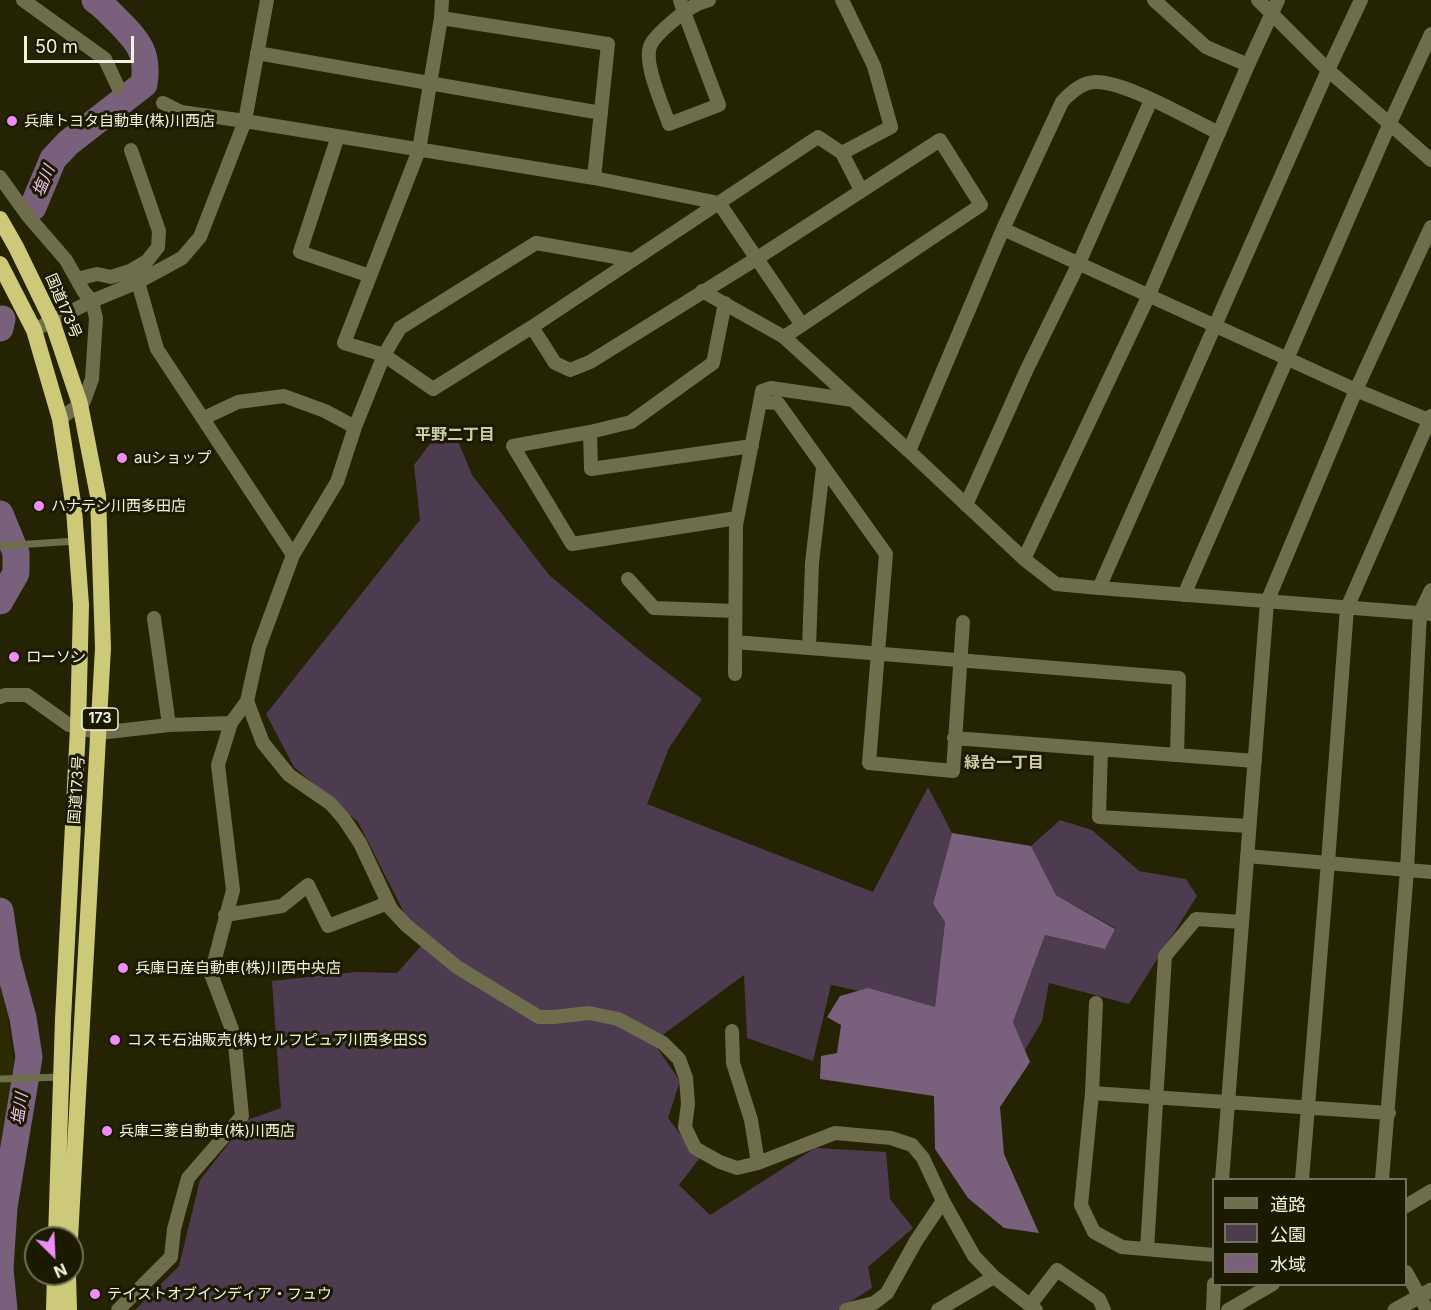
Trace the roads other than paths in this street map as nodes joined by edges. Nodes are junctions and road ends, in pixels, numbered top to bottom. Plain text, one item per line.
1 (23, 0) edge
2 (267, 0) edge
3 (442, 0) edge
4 (709, 0) edge
5 (842, 0) edge
6 (1154, 0) edge
7 (1258, 0) edge
8 (1278, 0) edge
9 (1361, 0) edge
10 (682, 6) edge
11 (1272, 13) junction
12 (441, 18) junction
13 (1431, 34) edge
14 (257, 53) junction
15 (1248, 65) junction
16 (1328, 70) junction
17 (431, 82) junction
18 (118, 87) dead end
19 (1151, 100) junction
20 (163, 103) dead end
21 (601, 113) junction
22 (245, 121) junction
23 (1390, 123) junction
24 (1219, 133) junction
25 (338, 136) junction
26 (419, 149) junction
27 (131, 150) dead end
28 (842, 153) junction
29 (1431, 160) edge
30 (0, 177) edge
31 (594, 178) junction
32 (861, 190) junction
33 (719, 203) junction
34 (0, 219) edge
35 (1431, 227) edge
36 (1003, 229) junction
37 (756, 259) junction
38 (633, 260) junction
39 (1079, 263) junction
40 (0, 264) edge
41 (370, 276) junction
42 (77, 279) junction
43 (138, 282) junction
44 (702, 291) junction
45 (1149, 295) junction
46 (92, 301) junction
47 (724, 303) junction
48 (52, 321) junction
49 (802, 325) junction
50 (1216, 325) junction
51 (532, 327) junction
52 (34, 330) junction
53 (784, 337) junction
54 (384, 355) junction
55 (1287, 358) junction
56 (1356, 390) junction
57 (853, 400) junction
58 (760, 402) junction
59 (80, 404) junction
60 (204, 418) junction
61 (60, 419) junction
62 (1430, 419) edge
63 (356, 427) junction
64 (590, 432) junction
65 (752, 446) junction
66 (909, 451) junction
67 (823, 468) junction
68 (966, 505) junction
69 (737, 518) junction
70 (76, 541) junction
71 (0, 546) edge
72 (293, 555) junction
73 (1024, 559) junction
74 (628, 579) dead end
75 (1100, 588) junction
76 (1431, 590) edge
77 (1184, 595) junction
78 (1267, 602) junction
79 (1347, 608) junction
80 (735, 611) junction
81 (1426, 613) edge
82 (154, 618) dead end
83 (963, 622) dead end
84 (735, 642) junction
85 (809, 648) junction
86 (878, 654) junction
87 (960, 660) junction
88 (735, 674) dead end
89 (0, 697) edge
90 (247, 701) junction
91 (231, 723) junction
92 (169, 725) junction
93 (78, 728) junction
94 (99, 732) junction
95 (954, 738) junction
96 (1101, 749) junction
97 (1177, 755) junction
98 (1254, 761) junction
99 (1249, 826) junction
100 (1247, 856) junction
101 (1328, 862) junction
102 (1407, 870) junction
103 (1431, 872) edge
104 (388, 903) junction
105 (225, 915) junction
106 (1242, 922) junction
107 (1096, 1003) dead end
108 (732, 1031) dead end
109 (61, 1077) junction
110 (0, 1079) edge
111 (1092, 1093) junction
112 (1156, 1098) junction
113 (1228, 1103) junction
114 (1307, 1109) junction
115 (1389, 1113) junction
116 (758, 1163) junction
117 (1222, 1178) edge
118 (1302, 1178) edge
119 (1382, 1178) edge
120 (1431, 1191) edge
121 (943, 1201) junction
122 (1407, 1205) edge
123 (56, 1226) edge
124 (71, 1226) edge
125 (1147, 1249) junction
126 (1212, 1255) edge
127 (1407, 1273) edge
128 (994, 1277) junction
129 (55, 1286) edge
130 (68, 1286) edge
131 (1214, 1286) edge
132 (1270, 1286) edge
133 (1426, 1299) edge
134 (1033, 1308) edge
135 (54, 1310) edge
136 (69, 1310) edge
137 (118, 1310) edge
138 (846, 1310) edge
139 (938, 1310) edge
140 (1104, 1310) edge
141 (1213, 1310) edge
142 (1228, 1310) edge
143 (1395, 1310) edge

1 - 18 street
2 - 14 street
3 - 12 street
4 - 10 street
5 - 28 street
6 - 15 street
7 - 11 street
8 - 11 street
9 - 16 street
10 - 10 street
11 - 15 street
11 - 16 street
12 - 17 street
12 - 21 street
13 - 23 street
14 - 17 street
14 - 22 street
15 - 24 street
16 - 23 street
16 - 50 street
17 - 21 street
17 - 26 street
19 - 24 street
19 - 36 street
19 - 39 street
20 - 22 street
21 - 31 street
22 - 25 street
22 - 43 street
23 - 29 street
23 - 55 street
24 - 45 street
25 - 26 street
25 - 41 street
26 - 31 street
26 - 41 street
27 - 42 street
28 - 32 street
28 - 33 street
30 - 42 street
31 - 33 street
32 - 37 street
32 - 49 street
33 - 37 street
33 - 38 street
34 - 48 highway, 国道173号 / 173
35 - 56 street
36 - 39 street
36 - 66 street
37 - 44 street
37 - 49 street
38 - 51 street
38 - 54 street
39 - 45 street
39 - 68 street
40 - 52 highway, 国道173号 / 173
41 - 54 street
42 - 46 street
43 - 46 street
43 - 60 street
44 - 47 street
44 - 51 street
45 - 50 street
45 - 73 street
46 - 48 street
46 - 59 street
47 - 53 street
47 - 64 street
48 - 52 street
48 - 59 highway, 国道173号 / 173
49 - 53 street
50 - 55 street
50 - 75 street
51 - 54 street
52 - 61 highway, 国道173号 / 173
53 - 57 street
54 - 63 street
55 - 56 street
55 - 77 street
56 - 62 street
56 - 78 street
57 - 58 street
57 - 66 street
58 - 65 street
58 - 67 street
59 - 61 street
59 - 94 highway, 国道173号 / 173
60 - 63 street
60 - 72 street
61 - 70 highway, 国道173号 / 173
62 - 79 street
63 - 72 street
64 - 65 street
64 - 69 street
65 - 69 street
66 - 68 street
67 - 85 street
67 - 86 street
68 - 73 street
69 - 80 street
70 - 71 lane
70 - 93 highway, 国道173号 / 173
72 - 90 street
73 - 75 street
74 - 80 street
75 - 77 street
76 - 81 street
77 - 78 street
78 - 79 street
78 - 98 street
79 - 81 street
79 - 101 street
80 - 84 street
81 - 102 street
82 - 92 street
83 - 87 street
84 - 85 street
84 - 88 street
85 - 86 street
86 - 87 street
86 - 95 street
87 - 95 street
87 - 97 street
89 - 93 street
90 - 91 street
90 - 104 street
91 - 92 street
91 - 105 street
92 - 94 street
93 - 94 street
93 - 109 highway, 国道173号 / 173
94 - 124 highway, 国道173号 / 173
95 - 96 street
96 - 97 street
96 - 99 street
97 - 98 street
98 - 99 street
99 - 100 street
100 - 101 street
100 - 106 street
101 - 102 street
101 - 114 street
102 - 103 street
102 - 115 street
104 - 105 street
104 - 116 street
105 - 137 street
106 - 112 street
106 - 113 street
107 - 111 street
108 - 116 street
109 - 110 lane
109 - 123 highway, 国道173号 / 173
111 - 112 street
111 - 125 street
112 - 113 street
112 - 125 street
113 - 114 street
113 - 117 street
114 - 115 street
114 - 118 street
115 - 119 street
116 - 121 street
120 - 122 street
121 - 128 street
121 - 138 street
125 - 126 street
127 - 133 street
128 - 134 street
128 - 139 street
129 - 135 highway
130 - 136 highway
131 - 141 street
132 - 142 street
133 - 143 street
134 - 140 street

